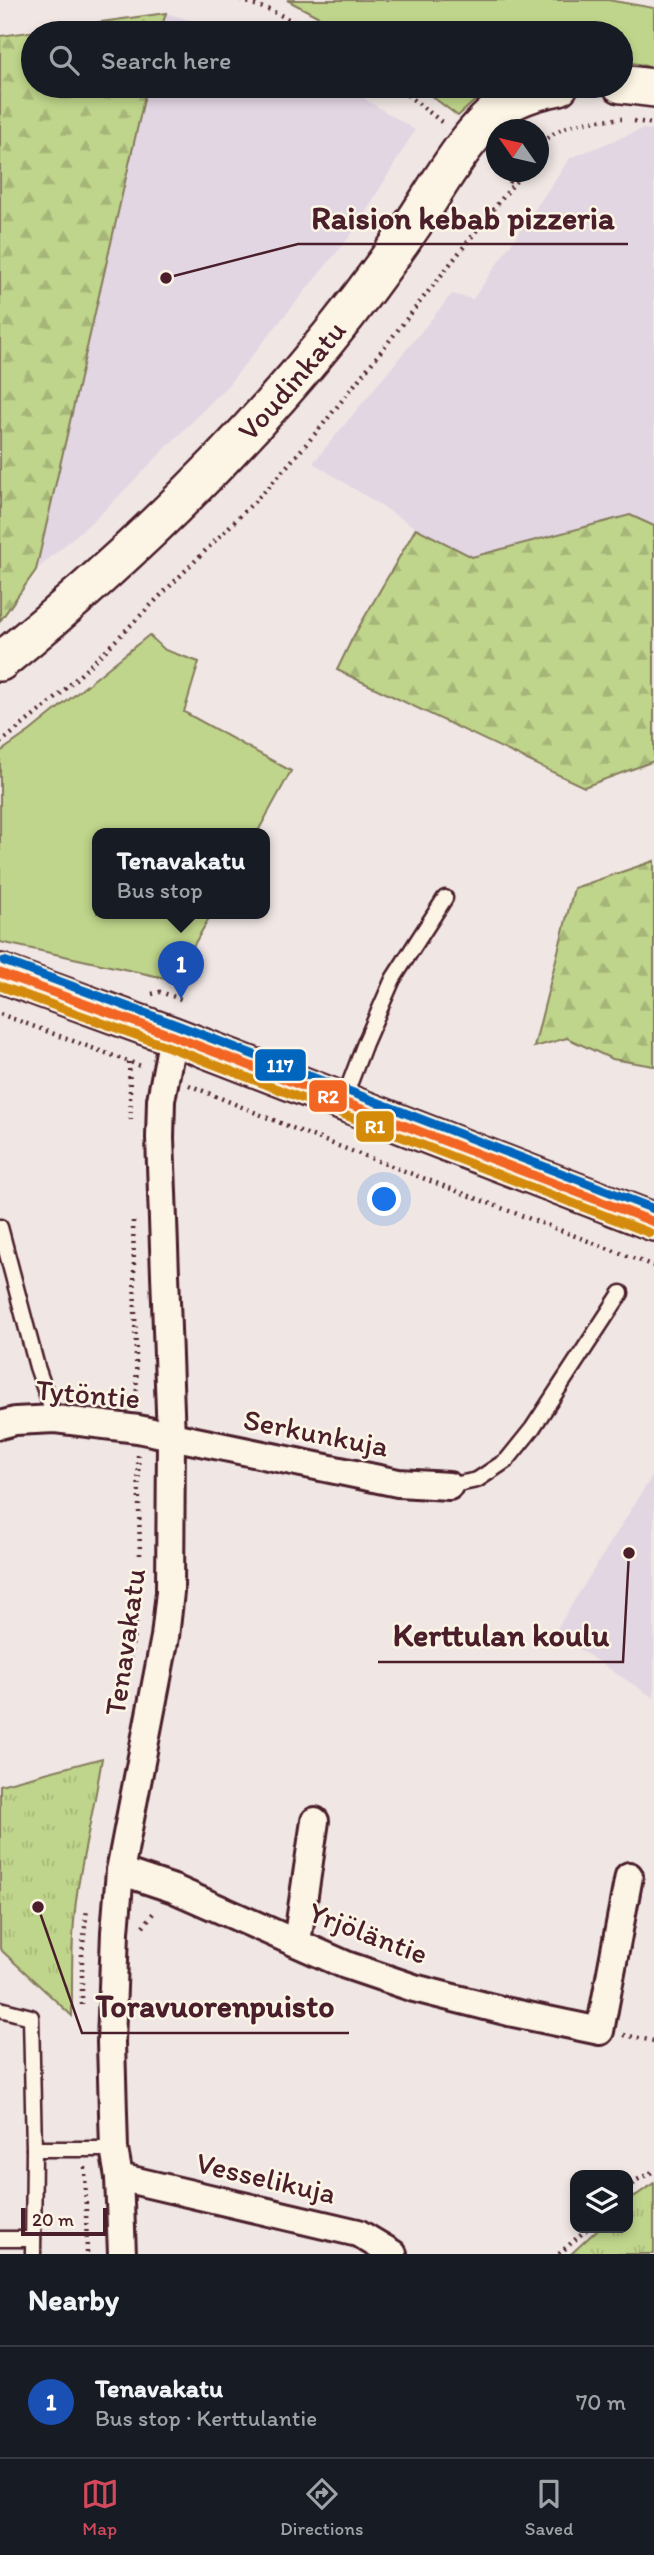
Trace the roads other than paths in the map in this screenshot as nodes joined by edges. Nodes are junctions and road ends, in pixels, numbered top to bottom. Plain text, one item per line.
1 (633, 85) edge
2 (654, 88) edge
3 (520, 98) edge
4 (0, 662) edge
5 (445, 898) dead end
6 (0, 973) edge
7 (173, 1036) junction
8 (343, 1102) junction
9 (654, 1222) edge
10 (0, 1227) edge
11 (621, 1293) dead end
12 (55, 1419) junction
13 (0, 1425) edge
14 (171, 1437) junction
15 (449, 1486) joint
16 (316, 1821) dead end
17 (120, 1871) junction
18 (629, 1876) dead end
19 (297, 1942) junction
20 (0, 2009) edge
21 (34, 2149) junction
22 (114, 2149) junction
23 (119, 2177) junction
24 (0, 2239) edge
25 (33, 2246) edge
26 (122, 2254) edge
27 (393, 2254) edge

1 - 2 main road
3 - 4 main road, Voudinkatu
5 - 8 lane
6 - 7 main road
7 - 8 main road
7 - 14 street, Tenavakatu
8 - 9 main road
10 - 12 lane
11 - 15 lane
12 - 13 street, Tytöntie
12 - 14 street, Tytöntie
14 - 15 street, Serkunkuja
14 - 17 street, Tenavakatu
16 - 19 street
17 - 19 street, Yrjöläntie
17 - 22 street, Tenavakatu
18 - 19 street, Yrjöläntie
20 - 21 lane
21 - 22 lane
21 - 25 lane
22 - 23 street, Tenavakatu
23 - 26 street, Tenavakatu
23 - 27 street, Vesselikuja
24 - 25 lane

